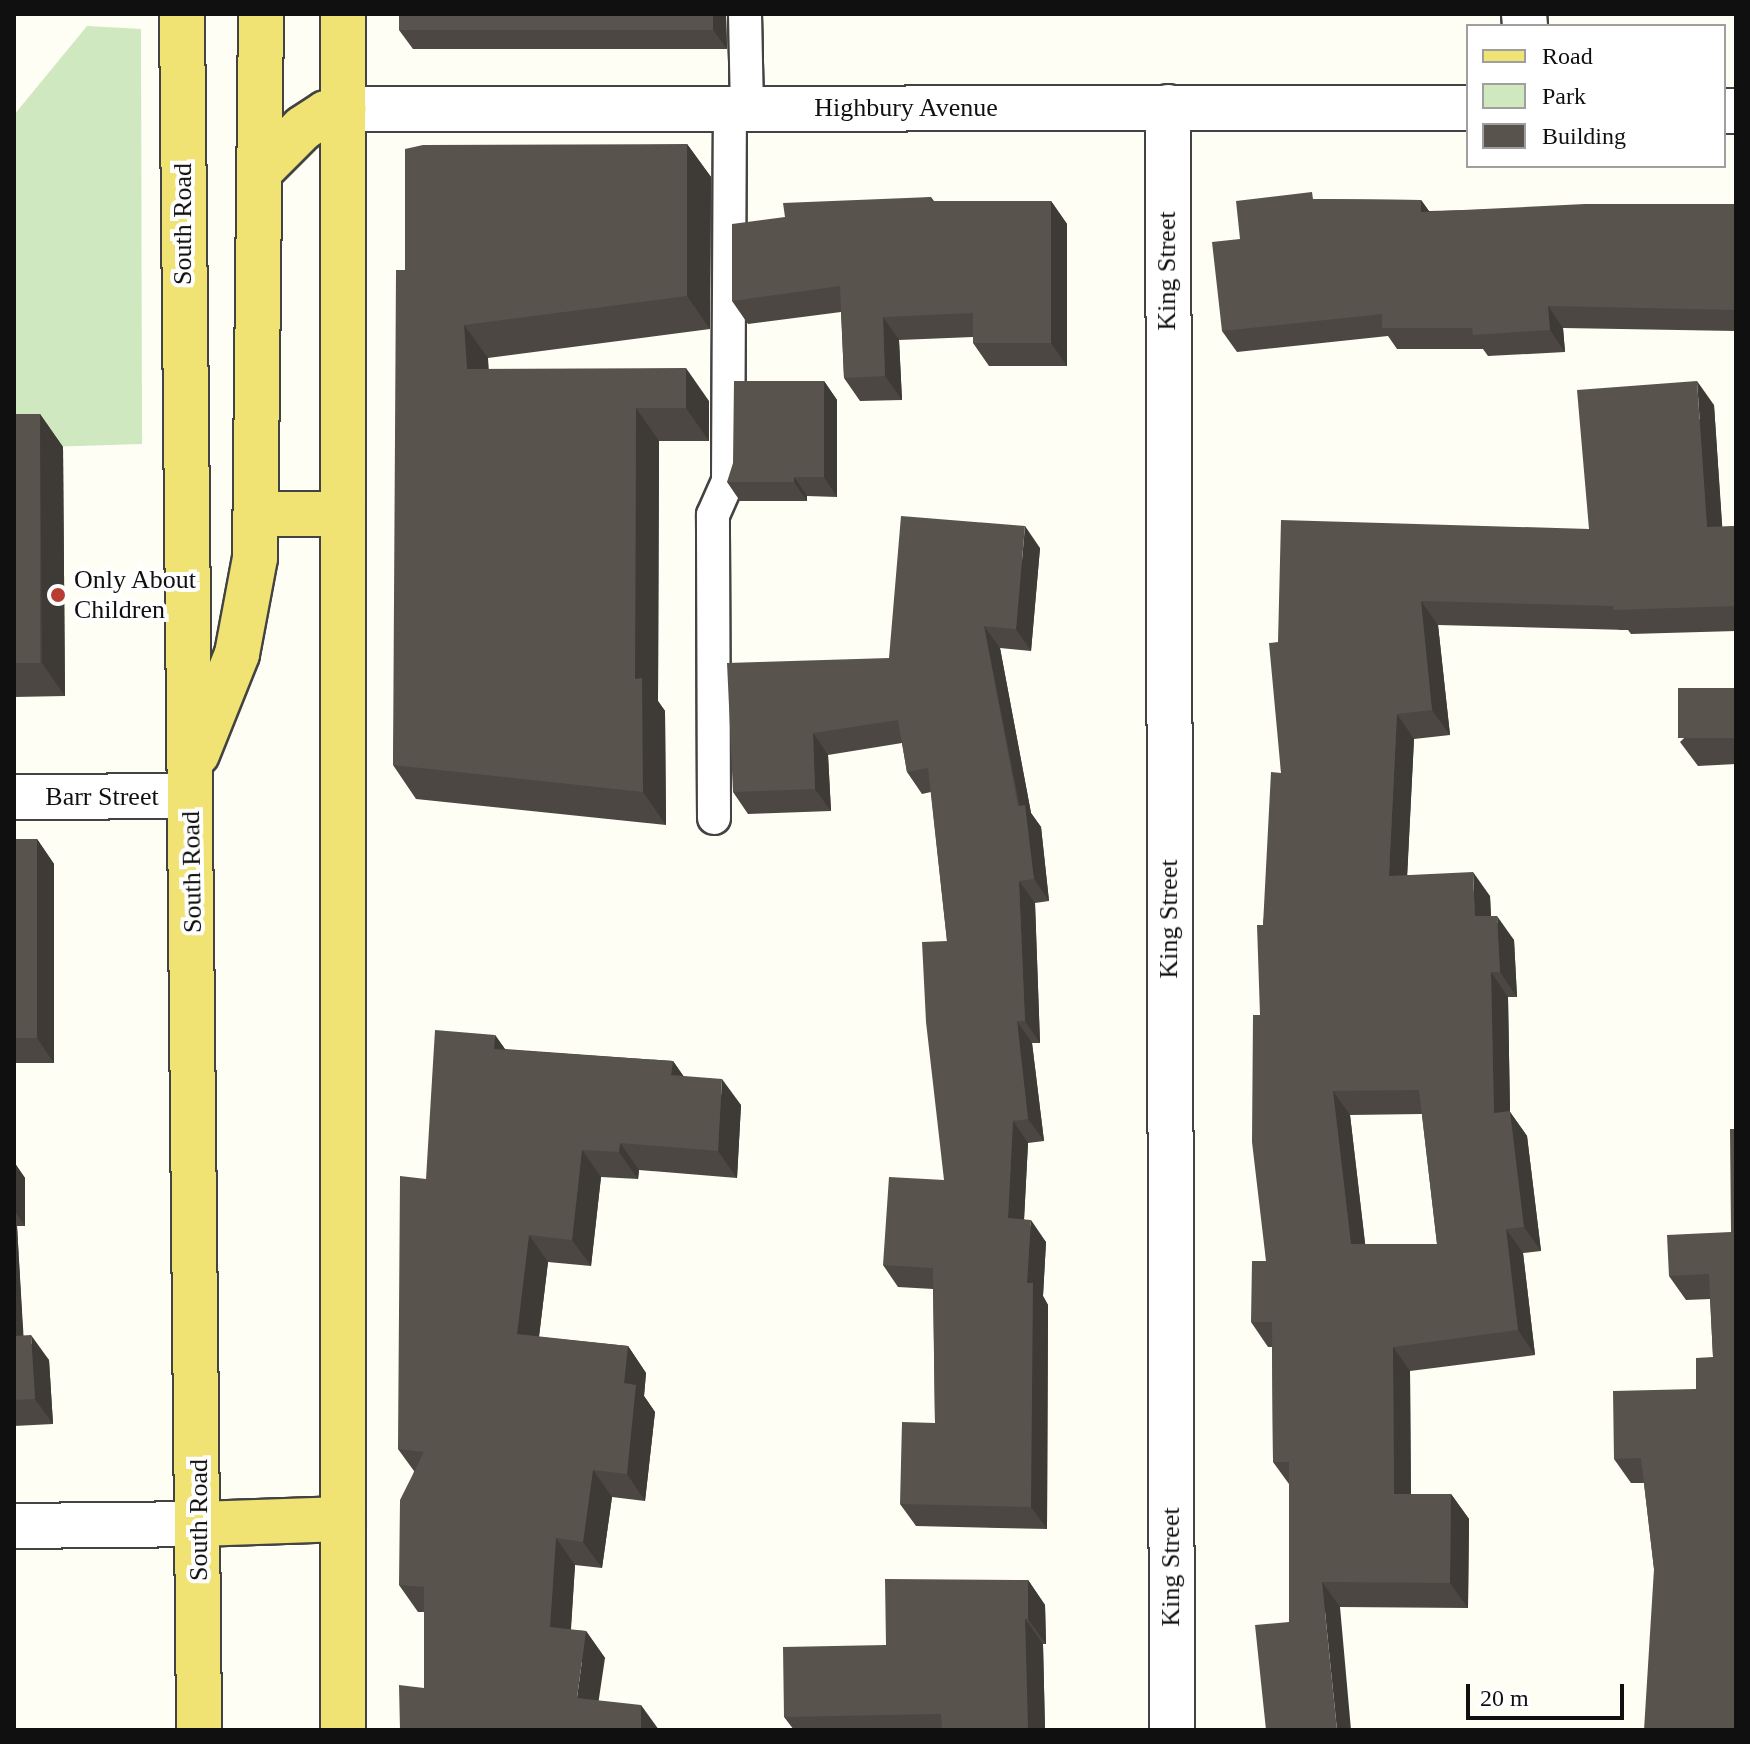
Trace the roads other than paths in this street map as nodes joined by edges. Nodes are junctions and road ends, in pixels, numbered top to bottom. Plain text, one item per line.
1 (182, 14) edge
2 (261, 14) edge
3 (343, 14) edge
4 (745, 14) edge
5 (1168, 107) junction
6 (738, 108) junction
7 (1466, 108) edge
8 (344, 109) junction
9 (261, 170) junction
10 (256, 514) junction
11 (343, 514) junction
12 (190, 784) junction
13 (14, 797) edge
14 (714, 818) dead end
15 (343, 1519) junction
16 (199, 1524) junction
17 (14, 1526) edge
18 (199, 1730) edge
19 (343, 1730) edge
20 (1172, 1730) edge

1 - 12 main road, South Road
2 - 9 main road
3 - 8 main road
4 - 6 lane
5 - 6 street, Highbury Avenue
5 - 7 street, Highbury Avenue
5 - 20 street, King Street
6 - 8 street, Highbury Avenue
6 - 14 lane
8 - 9 main road
8 - 11 main road
9 - 10 main road
10 - 11 main road
10 - 12 main road
11 - 15 main road
12 - 13 street, Barr Street
12 - 16 main road, South Road
15 - 16 main road
15 - 19 main road
16 - 17 street
16 - 18 main road, South Road

